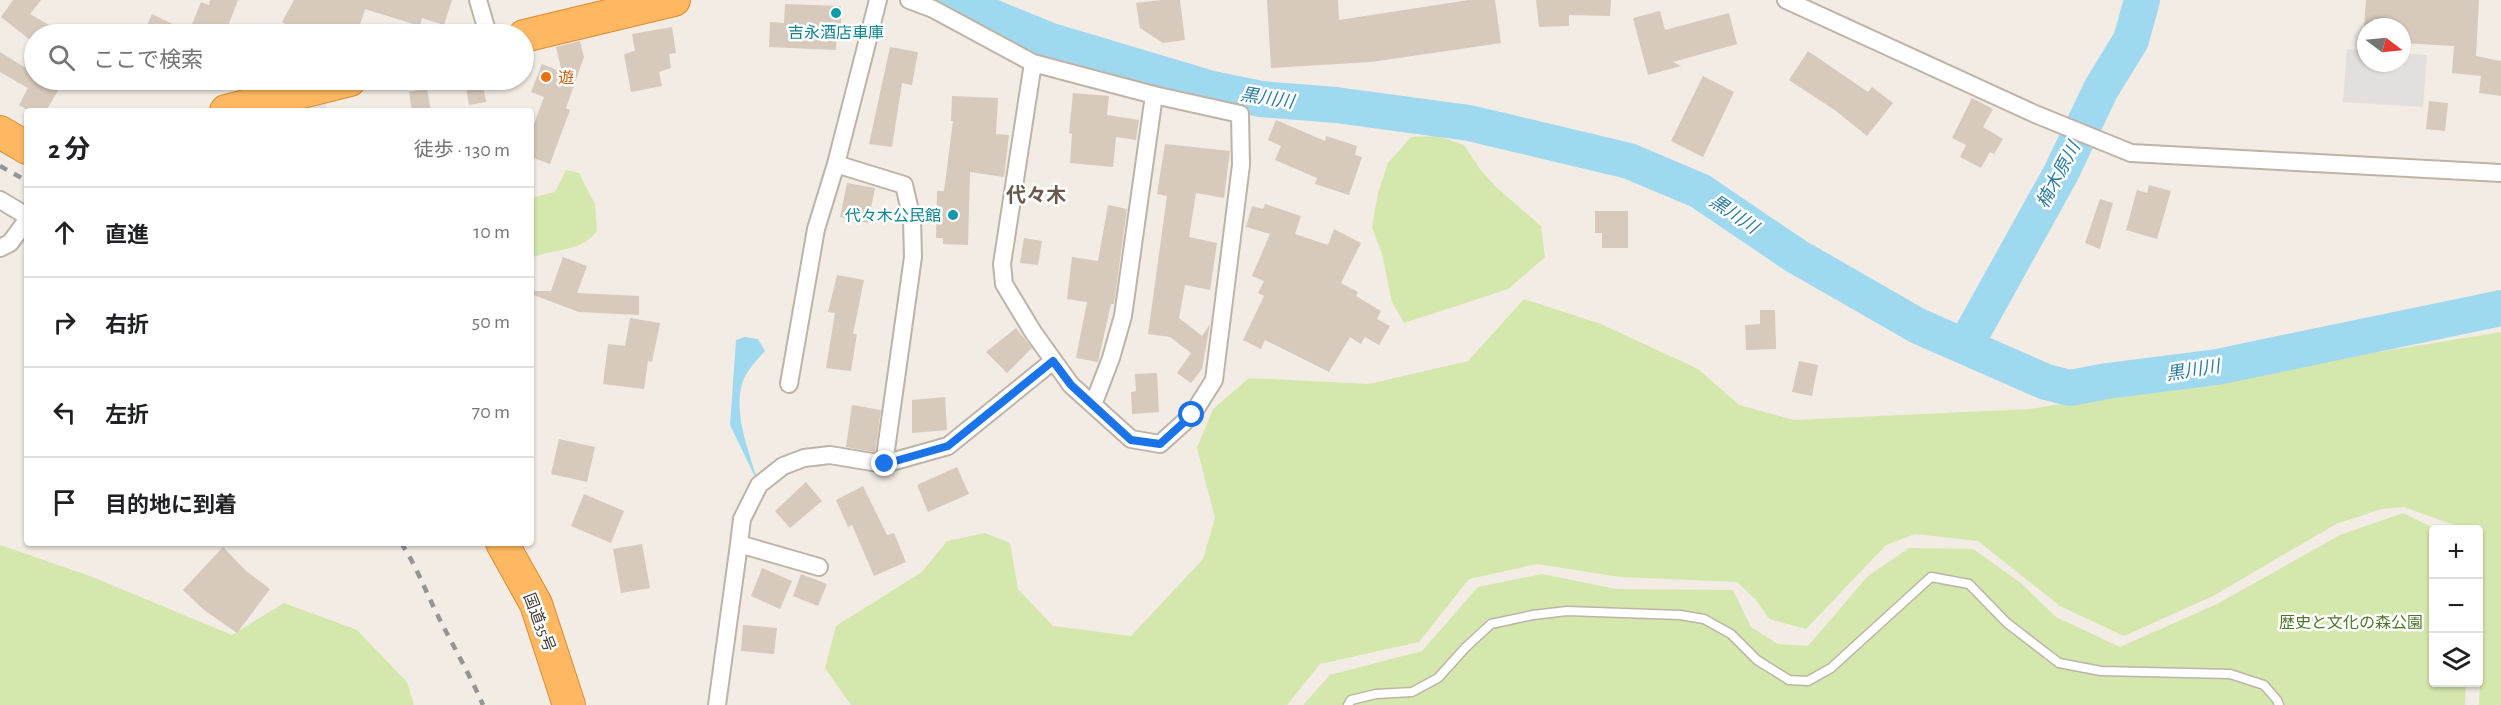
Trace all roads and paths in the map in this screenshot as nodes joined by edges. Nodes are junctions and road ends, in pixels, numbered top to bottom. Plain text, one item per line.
1 (477, 0) edge
2 (674, 0) edge
3 (878, 0) edge
4 (909, 0) edge
5 (1786, 0) edge
6 (485, 24) edge
7 (534, 34) edge
8 (1033, 63) junction
9 (310, 90) edge
10 (1154, 95) junction
11 (238, 108) edge
12 (0, 132) edge
13 (24, 146) edge
14 (836, 164) junction
15 (2501, 172) edge
16 (0, 200) edge
17 (24, 216) edge
18 (24, 222) edge
19 (0, 248) edge
20 (1053, 361) junction
21 (789, 384) dead end
22 (1093, 405) junction
23 (885, 464) junction
24 (739, 544) junction
25 (504, 546) edge
26 (819, 567) dead end
27 (569, 705) edge
28 (717, 705) edge
29 (1348, 705) edge
30 (2278, 705) edge

1 - 6 street
2 - 7 highway
3 - 14 street
4 - 8 street
5 - 15 street
8 - 10 street
8 - 20 street
9 - 11 highway
10 - 22 street
10 - 22 street
12 - 13 highway
14 - 21 street
14 - 23 street
16 - 17 street
18 - 19 street
20 - 22 street
20 - 23 street
23 - 24 street
24 - 26 street
24 - 28 street
25 - 27 highway, 国道35号
29 - 30 lane

